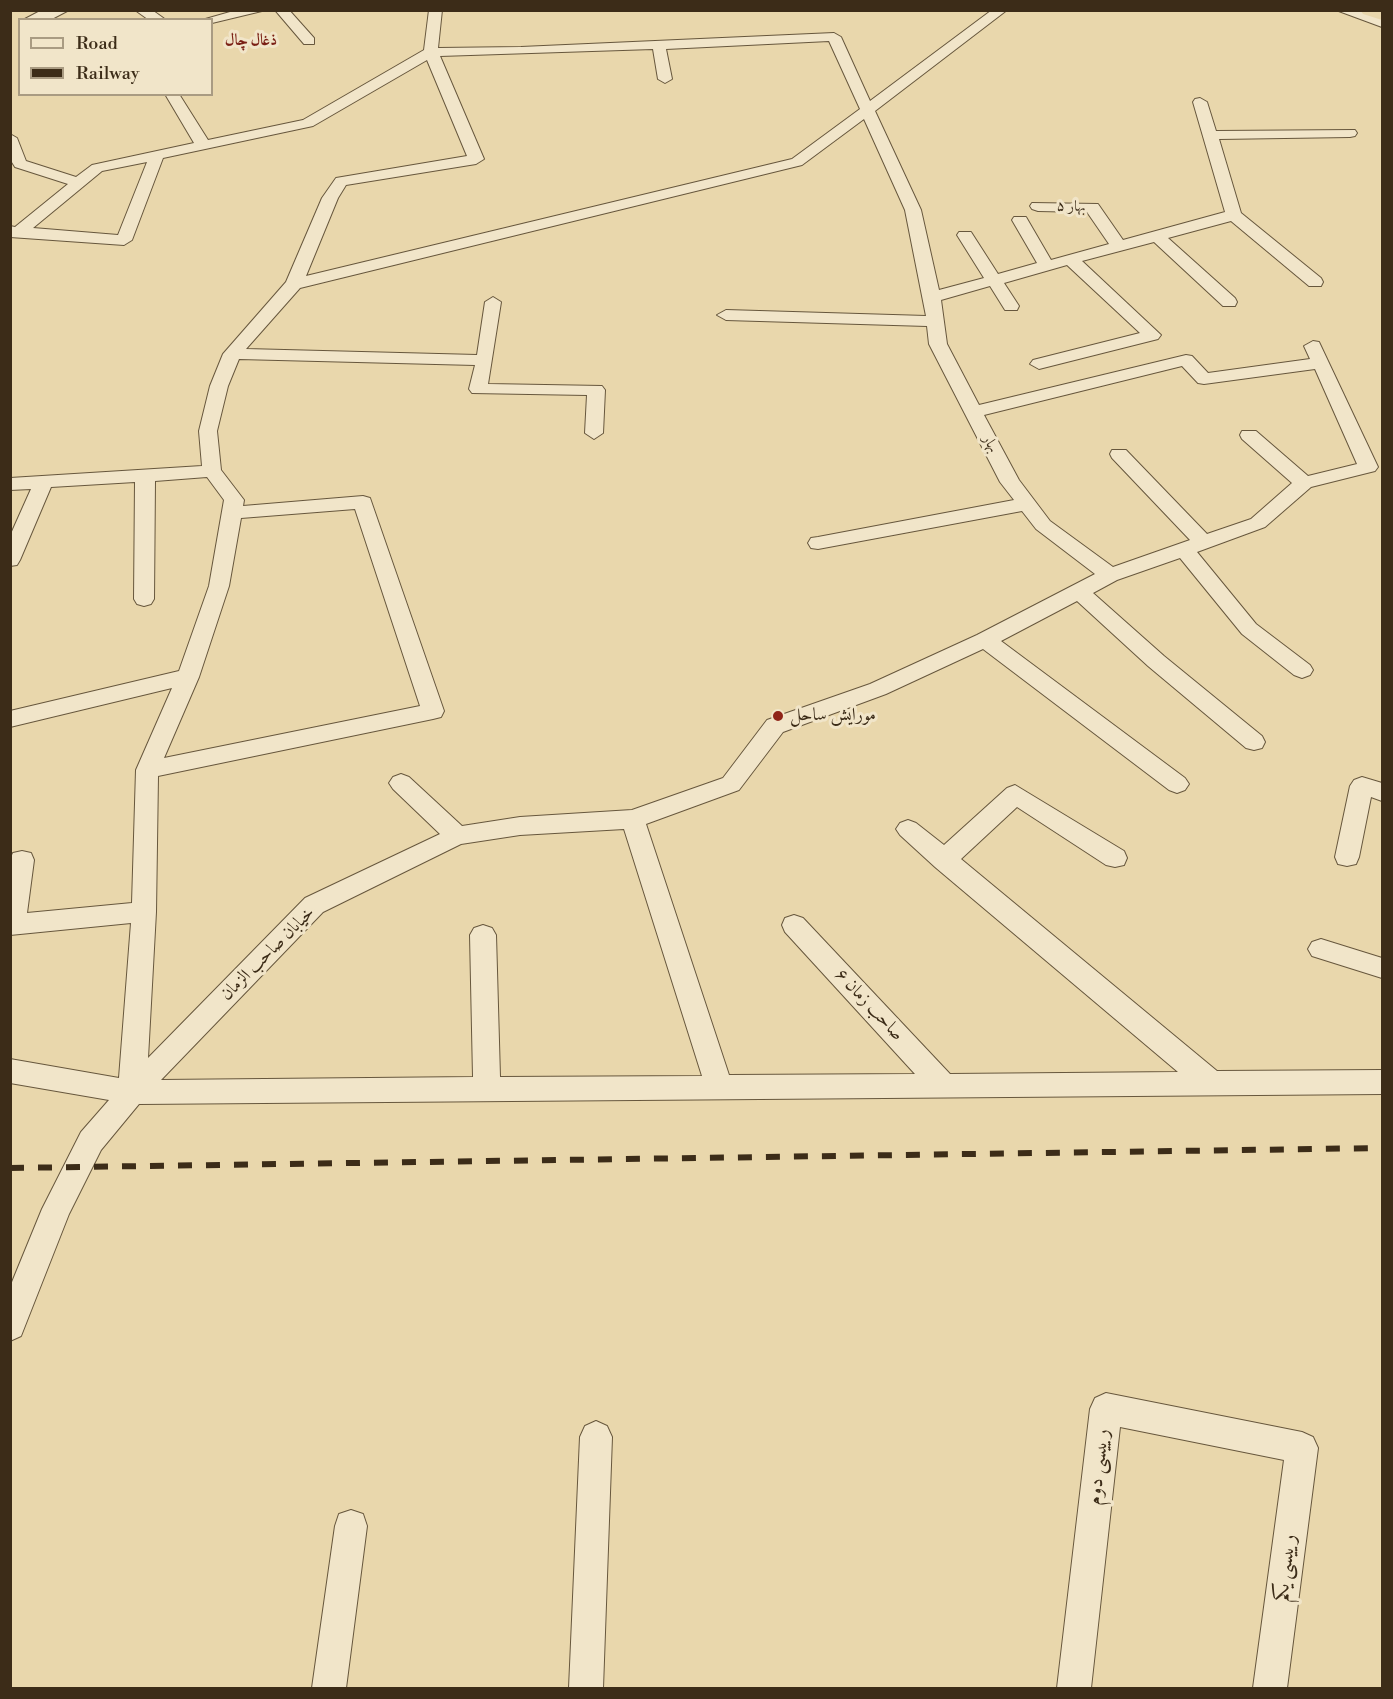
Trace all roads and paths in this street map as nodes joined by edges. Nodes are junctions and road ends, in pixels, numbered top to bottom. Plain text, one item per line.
1 (82, 10) edge
2 (141, 10) edge
3 (260, 10) edge
4 (281, 10) edge
5 (436, 10) edge
6 (1001, 10) edge
7 (1342, 10) edge
8 (1369, 10) edge
9 (60, 11) edge
10 (1383, 15) edge
11 (40, 18) edge
12 (58, 18) edge
13 (156, 18) edge
14 (213, 19) edge
15 (1383, 23) edge
16 (309, 40) dead end
17 (659, 45) junction
18 (431, 52) junction
19 (665, 79) dead end
20 (173, 96) edge
21 (1200, 102) dead end
22 (867, 110) junction
23 (1350, 133) dead end
24 (1210, 135) junction
25 (10, 138) edge
26 (203, 145) junction
27 (157, 155) junction
28 (79, 183) junction
29 (1038, 206) dead end
30 (1234, 215) junction
31 (1020, 220) dead end
32 (13, 232) edge
33 (965, 235) dead end
34 (1157, 236) junction
35 (1119, 246) junction
36 (1070, 259) junction
37 (1047, 266) junction
38 (996, 279) junction
39 (1315, 282) dead end
40 (294, 284) junction
41 (932, 297) junction
42 (493, 302) dead end
43 (1229, 302) dead end
44 (1011, 306) dead end
45 (726, 315) dead end
46 (935, 321) junction
47 (232, 354) junction
48 (485, 360) junction
49 (1039, 364) dead end
50 (974, 412) junction
51 (594, 433) dead end
52 (1249, 435) dead end
53 (1119, 454) dead end
54 (212, 471) junction
55 (145, 475) junction
56 (43, 483) junction
57 (1304, 483) junction
58 (10, 484) edge
59 (1027, 504) junction
60 (232, 513) junction
61 (818, 543) dead end
62 (1193, 546) junction
63 (10, 560) edge
64 (1110, 575) junction
65 (1078, 591) junction
66 (144, 599) dead end
67 (985, 640) junction
68 (1302, 670) dead end
69 (189, 676) junction
70 (10, 719) edge
71 (1254, 742) dead end
72 (147, 770) junction
73 (401, 783) dead end
74 (1177, 784) dead end
75 (1383, 792) edge
76 (633, 819) junction
77 (908, 829) dead end
78 (457, 836) junction
79 (1114, 858) dead end
80 (1347, 858) dead end
81 (22, 860) dead end
82 (944, 860) junction
83 (144, 912) junction
84 (12, 925) edge
85 (794, 925) dead end
86 (483, 935) dead end
87 (1321, 949) dead end
88 (1383, 968) edge
89 (10, 1071) edge
90 (1383, 1082) edge
91 (1211, 1083) junction
92 (943, 1085) junction
93 (719, 1087) junction
94 (487, 1089) junction
95 (132, 1092) junction
96 (10, 1326) edge
97 (596, 1437) dead end
98 (1302, 1448) joint
99 (351, 1526) dead end
100 (329, 1689) edge
101 (586, 1689) edge
102 (1074, 1689) edge
103 (1270, 1689) edge

1 - 12 street
2 - 13 street
3 - 14 street
4 - 16 street
5 - 18 street
6 - 22 street
7 - 15 street
8 - 10 highway
9 - 11 street
17 - 18 street
17 - 19 street
17 - 22 street, بهار
18 - 26 street
18 - 40 street
20 - 26 street
21 - 24 street
22 - 40 street
22 - 41 street, بهار
23 - 24 street
24 - 30 street
25 - 28 street
26 - 27 street
27 - 28 street
27 - 32 street
28 - 32 street
29 - 35 street, بهار ۵
30 - 34 street
30 - 39 street
31 - 37 street
33 - 38 street
34 - 35 street
34 - 43 street
35 - 36 street
36 - 37 street
36 - 49 street
37 - 38 street
38 - 41 street
38 - 44 street
40 - 47 street
41 - 46 street, بهار
42 - 48 street
45 - 46 street
46 - 50 street, بهار
47 - 48 street
47 - 54 street
48 - 51 street
50 - 57 street
50 - 59 street, بهار
52 - 57 street
53 - 62 street
54 - 55 street
54 - 60 street
55 - 56 street
55 - 66 street
56 - 58 street
56 - 63 street
57 - 62 street, خیابان صاحب الزمان
59 - 61 street
59 - 64 street, بهار
60 - 69 street
60 - 72 street
62 - 64 street, خیابان صاحب الزمان
62 - 68 street
64 - 65 street, خیابان صاحب الزمان
65 - 67 street, خیابان صاحب الزمان
65 - 71 street
67 - 74 street
67 - 76 street, خیابان صاحب الزمان
69 - 70 street
69 - 72 street
72 - 83 street
73 - 78 street
75 - 80 street
76 - 78 street, خیابان صاحب الزمان
76 - 93 street
77 - 82 street
78 - 95 street, خیابان صاحب الزمان
79 - 82 street
81 - 84 street
82 - 91 street
83 - 84 street
83 - 95 street
85 - 92 street, صاحب زمان ۶
86 - 94 street
87 - 88 street
89 - 95 street
90 - 91 street
91 - 92 street
92 - 93 street
93 - 94 street
94 - 95 street
95 - 96 street, خیابان صاحب الزمان
97 - 101 street
98 - 102 street, رییسی دوم
98 - 103 street, رییسی یکم
99 - 100 street

